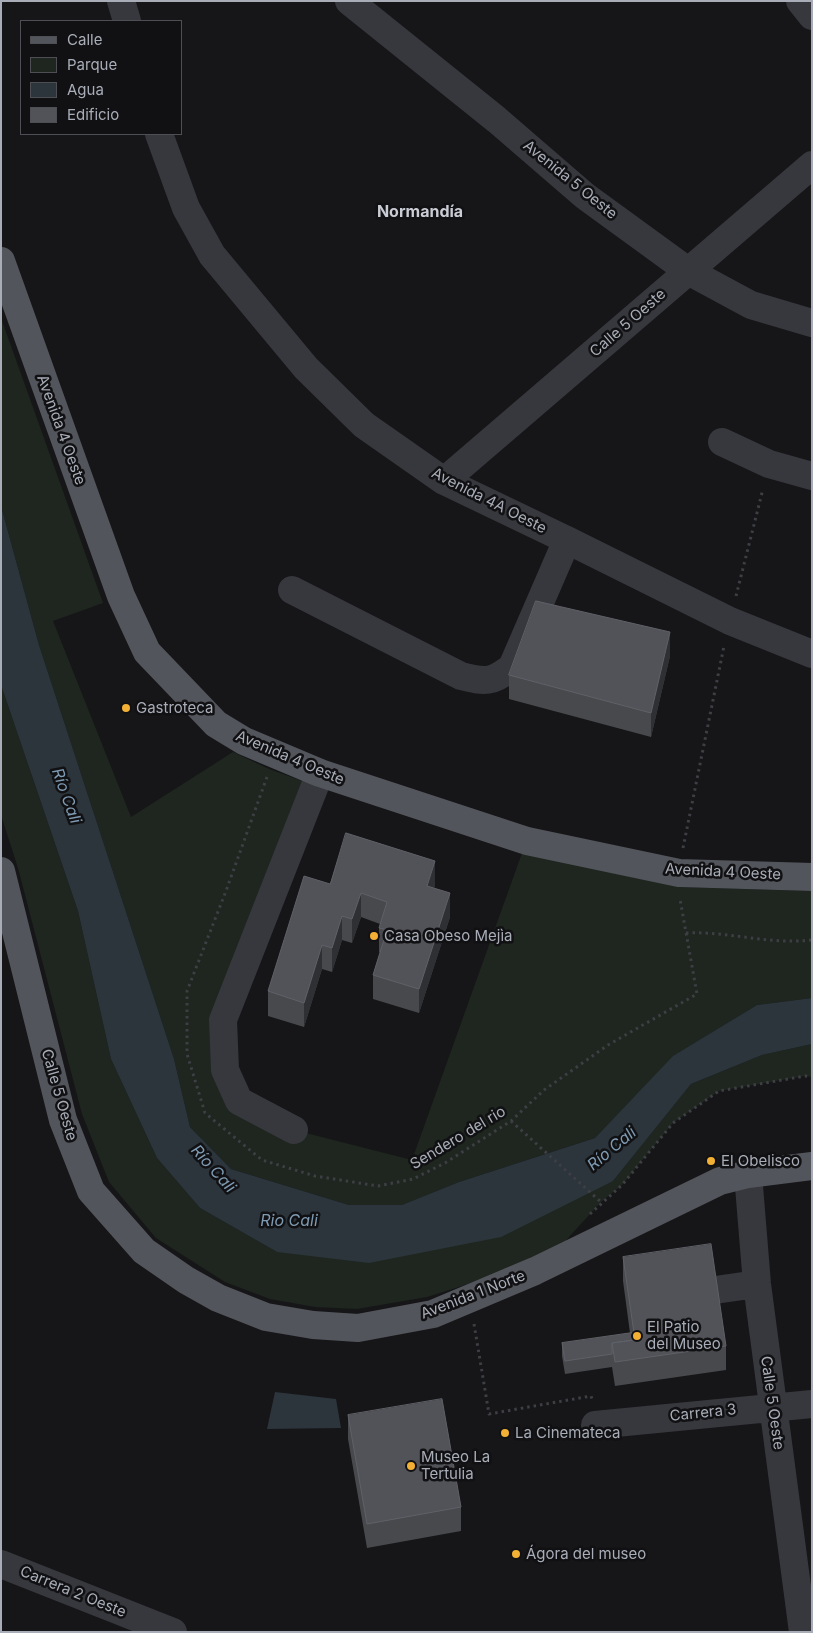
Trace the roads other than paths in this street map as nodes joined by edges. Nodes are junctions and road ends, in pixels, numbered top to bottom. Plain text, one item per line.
1 (121, 1) edge
2 (349, 1) edge
3 (800, 1) edge
4 (812, 16) edge
5 (127, 20) edge
6 (159, 135) edge
7 (812, 165) edge
8 (1, 261) edge
9 (688, 271) junction
10 (812, 323) edge
11 (722, 442) dead end
12 (812, 476) edge
13 (444, 481) junction
14 (567, 540) junction
15 (292, 590) dead end
16 (812, 654) edge
17 (320, 774) junction
18 (1, 870) edge
19 (812, 877) edge
20 (294, 1130) dead end
21 (812, 1166) edge
22 (748, 1174) junction
23 (186, 1280) joint
24 (756, 1284) junction
25 (715, 1290) edge
26 (812, 1404) edge
27 (773, 1406) junction
28 (594, 1424) dead end
29 (1, 1564) edge
30 (173, 1632) edge
31 (803, 1632) edge

1 - 5 street
2 - 9 street, Avenida 5 Oeste
3 - 4 street
6 - 13 street, Avenida 4A Oeste
7 - 9 street, Calle 5 Oeste
8 - 17 main road, Avenida 4 Oeste
9 - 10 street, Avenida 5 Oeste
9 - 13 street, Calle 5 Oeste
11 - 12 street
13 - 14 street, Avenida 4A Oeste
14 - 15 street
14 - 16 street, Avenida 4A Oeste
17 - 19 main road, Avenida 4 Oeste
17 - 20 street
18 - 23 main road, Calle 5 Oeste
21 - 22 main road, Avenida 1 Norte
22 - 23 main road, Avenida 1 Norte
22 - 24 street, Calle 5 Oeste
24 - 25 street
24 - 27 street, Calle 5 Oeste
26 - 27 street, Carrera 3
27 - 28 street, Carrera 3
27 - 31 street, Calle 5 Oeste
29 - 30 street, Carrera 2 Oeste

